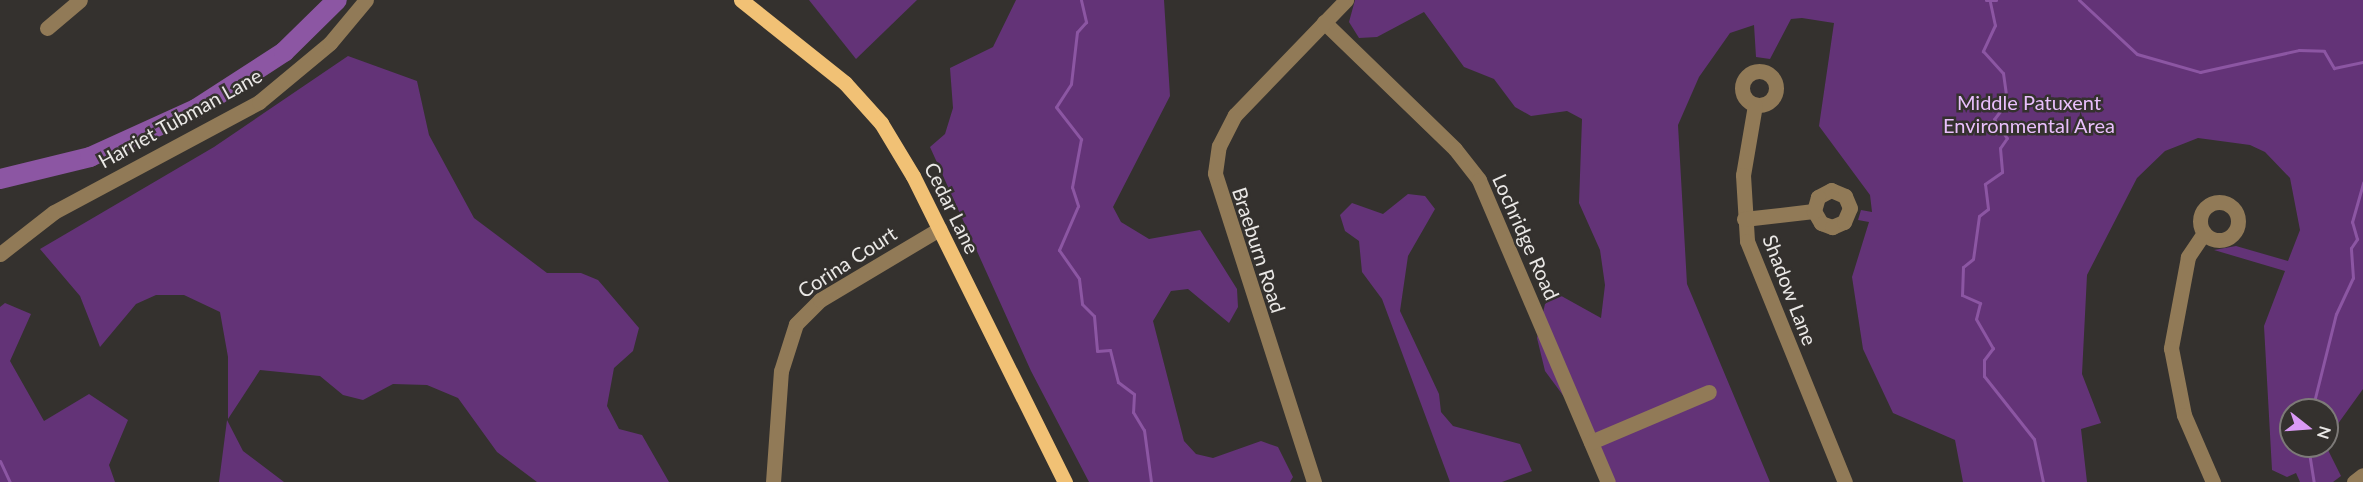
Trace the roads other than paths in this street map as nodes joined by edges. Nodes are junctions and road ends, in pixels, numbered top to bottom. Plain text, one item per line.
1 (80, 0) edge
2 (366, 0) edge
3 (741, 0) edge
4 (1346, 0) edge
5 (1324, 22) junction
6 (47, 28) dead end
7 (1755, 105) dead end
8 (1814, 211) dead end
9 (1744, 219) junction
10 (939, 229) junction
11 (2204, 233) dead end
12 (0, 254) edge
13 (1709, 392) dead end
14 (1591, 442) junction
15 (2363, 475) edge
16 (773, 482) edge
17 (1065, 482) edge
18 (1314, 482) edge
19 (1608, 482) edge
20 (1845, 482) edge
21 (2213, 482) edge
22 (2354, 482) edge

1 - 6 street
2 - 12 street, Harriet Tubman Lane
3 - 10 main road, Cedar Lane
4 - 5 street, Braeburn Road
5 - 14 street, Lochridge Road
5 - 18 street, Braeburn Road
7 - 9 street, Shadow Lane
8 - 9 street
9 - 20 street, Shadow Lane
10 - 16 street, Corina Court
10 - 17 main road, Cedar Lane
11 - 21 street
13 - 14 street
14 - 19 street, Lochridge Road
15 - 22 street

